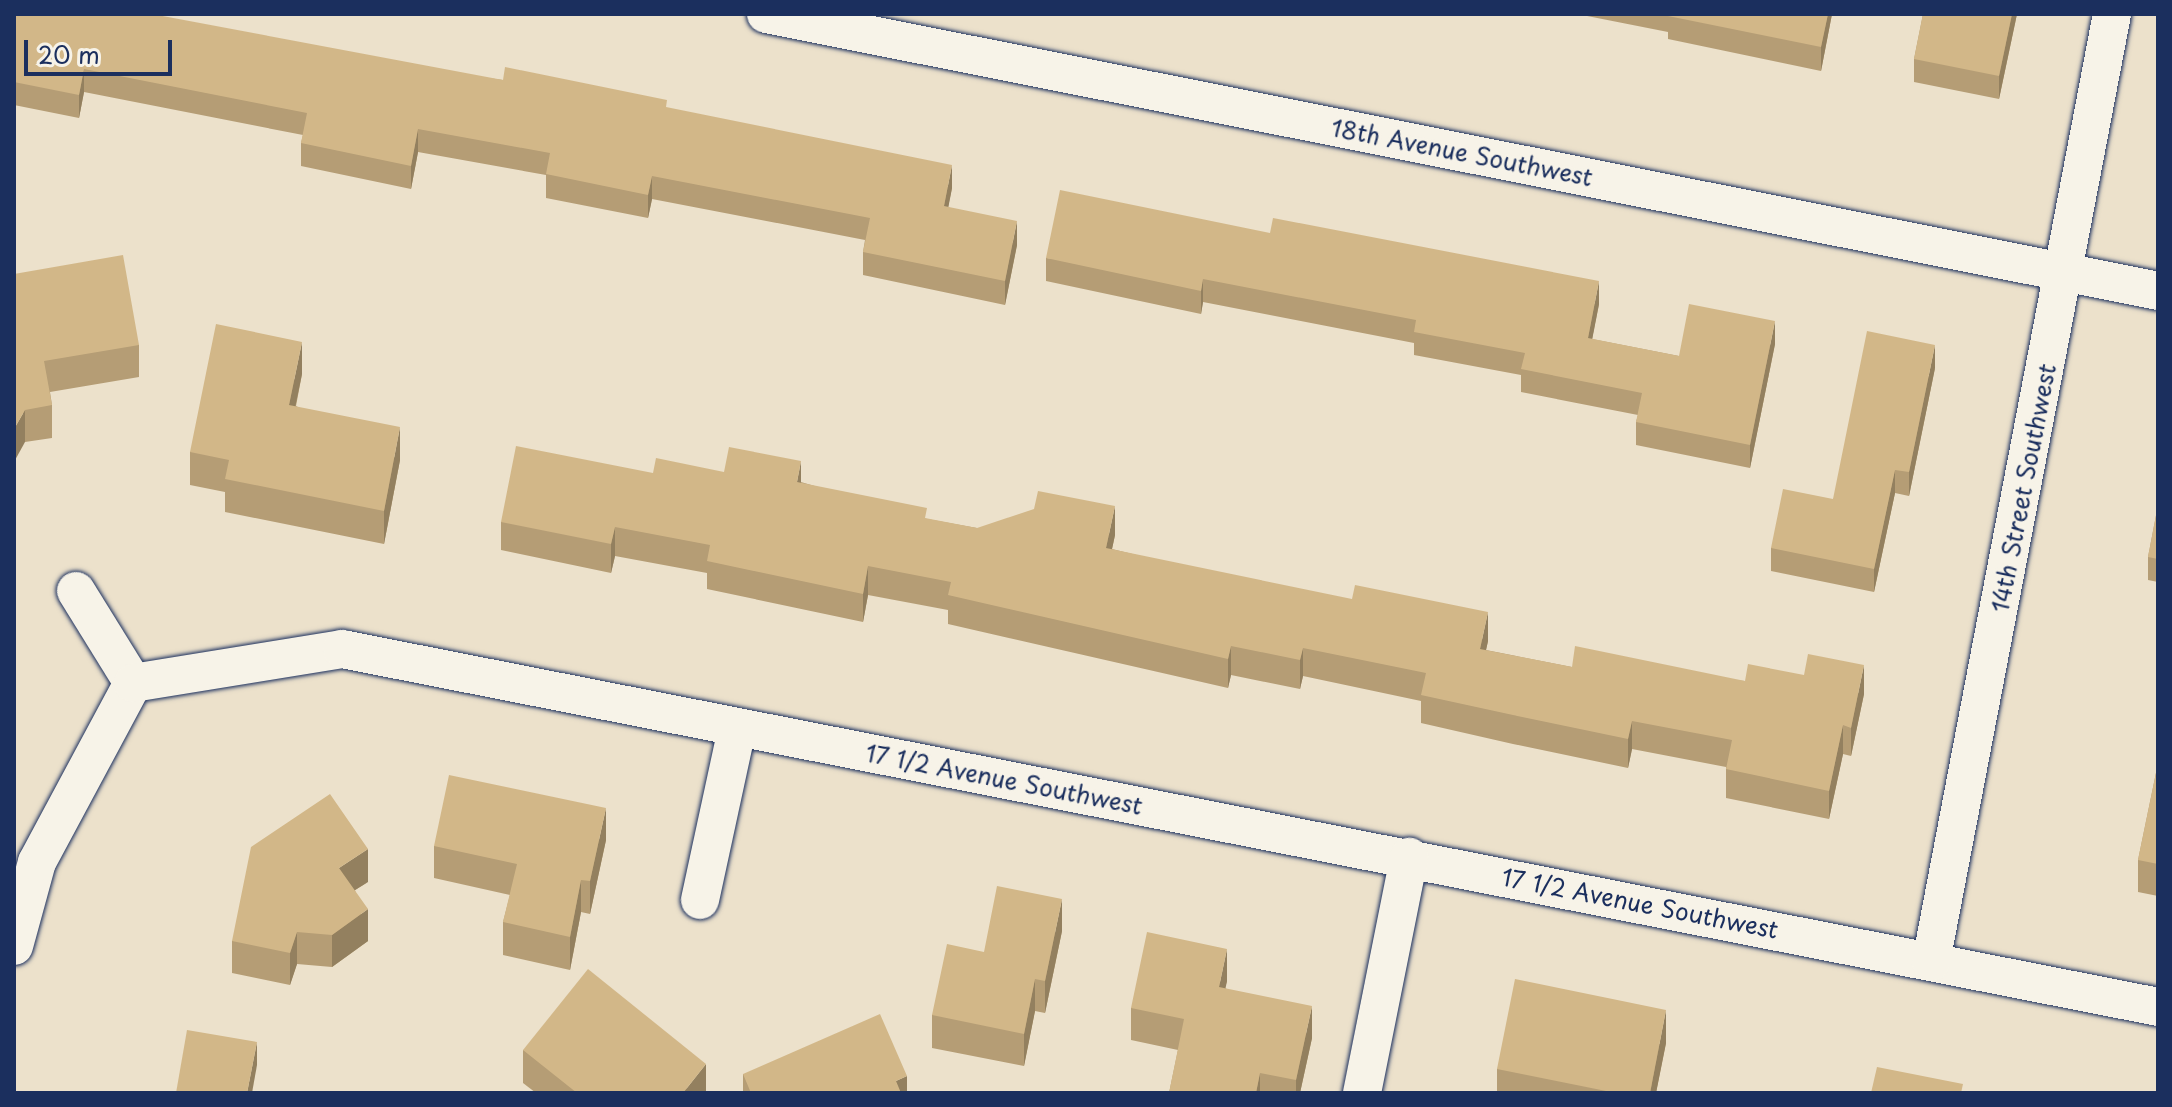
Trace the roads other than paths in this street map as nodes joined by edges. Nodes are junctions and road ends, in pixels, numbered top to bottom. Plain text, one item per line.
1 (766, 14) edge
2 (2112, 14) edge
3 (2065, 272) junction
4 (2158, 291) edge
5 (76, 591) dead end
6 (133, 683) junction
7 (737, 729) junction
8 (1409, 857) junction
9 (700, 900) dead end
10 (14, 946) edge
11 (1931, 962) junction
12 (2158, 1007) edge
13 (1362, 1093) edge

1 - 3 street, 18th Avenue Southwest
2 - 3 street, 14th Street Southwest
3 - 4 street, 18th Avenue Southwest
3 - 11 street, 14th Street Southwest
5 - 6 street
6 - 7 street, 17 1/2 Avenue Southwest
6 - 10 street
7 - 8 street, 17 1/2 Avenue Southwest
7 - 9 street
8 - 11 street, 17 1/2 Avenue Southwest
8 - 13 street
11 - 12 street, 17 1/2 Avenue Southwest

